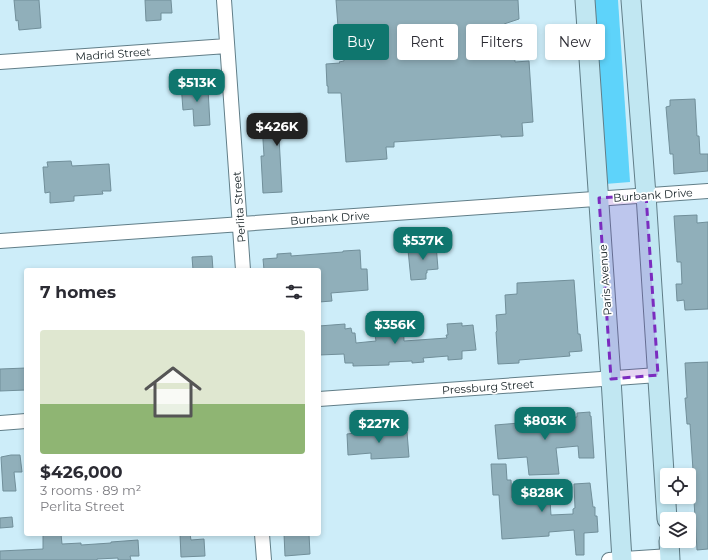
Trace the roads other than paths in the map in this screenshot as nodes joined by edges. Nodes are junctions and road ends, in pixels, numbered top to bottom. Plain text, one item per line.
1 (224, 0) edge
2 (585, 0) edge
3 (631, 0) edge
4 (227, 46) junction
5 (0, 62) edge
6 (708, 191) edge
7 (646, 195) junction
8 (600, 198) junction
9 (240, 224) junction
10 (0, 241) edge
11 (243, 268) edge
12 (658, 376) junction
13 (611, 378) junction
14 (321, 399) edge
15 (24, 421) edge
16 (0, 423) edge
17 (667, 512) edge
18 (262, 536) edge
19 (670, 552) edge
20 (264, 560) edge
21 (617, 560) edge

1 - 4 street, Perlita Street
2 - 8 street, Paris Avenue
3 - 7 street
4 - 5 street, Madrid Street
4 - 9 street, Perlita Street
6 - 7 street, Burbank Drive
7 - 8 street, Burbank Drive
7 - 12 street
8 - 9 street, Burbank Drive
8 - 13 street, Paris Avenue
9 - 10 street, Burbank Drive
9 - 11 street, Perlita Street
12 - 13 street, Pressburg Street
12 - 17 street
13 - 14 street, Pressburg Street
13 - 21 street, Paris Avenue
15 - 16 street
18 - 20 street
19 - 21 street

